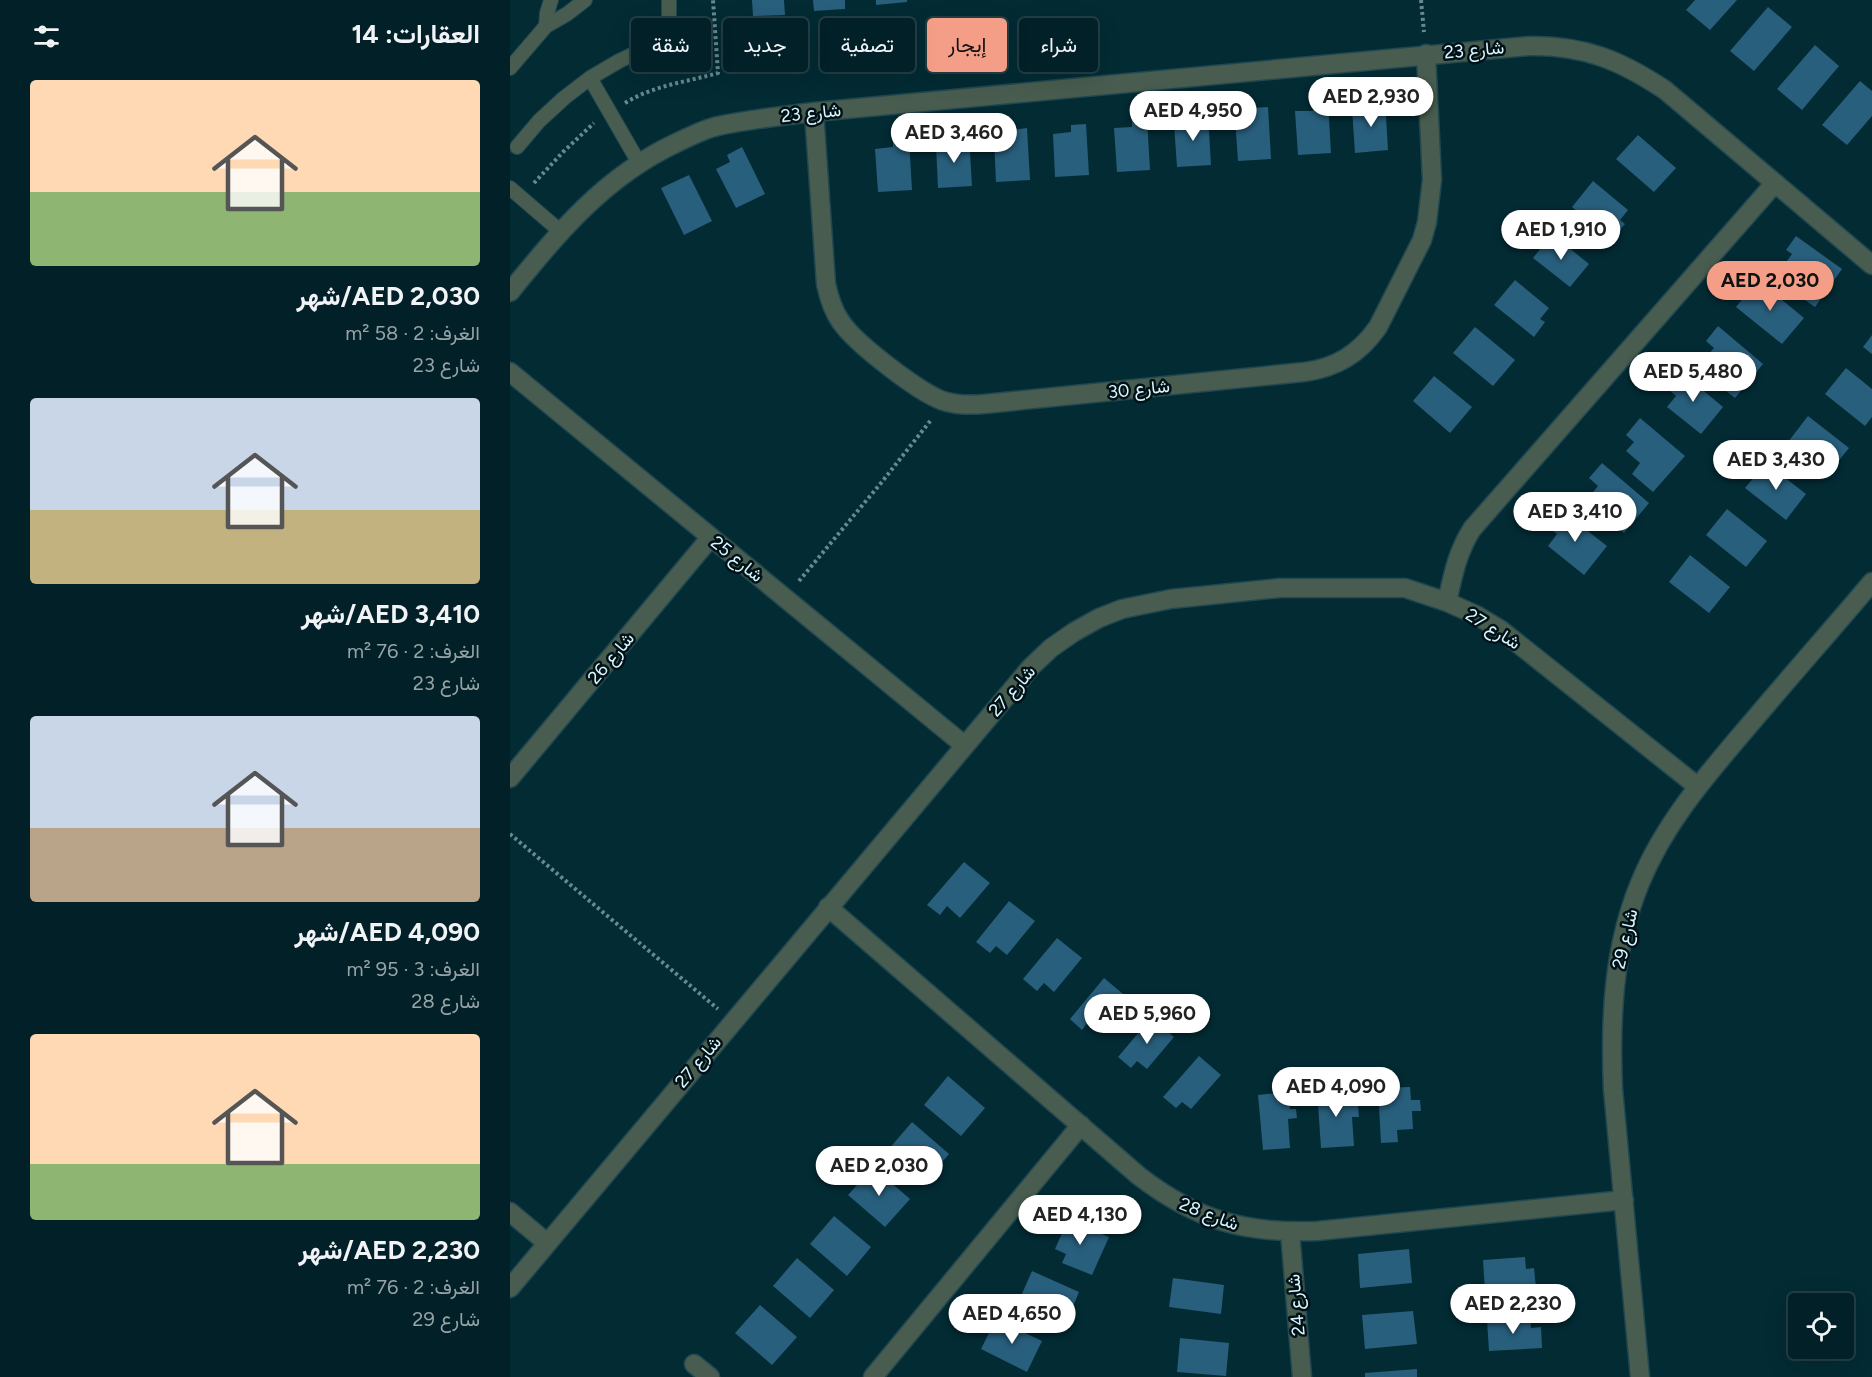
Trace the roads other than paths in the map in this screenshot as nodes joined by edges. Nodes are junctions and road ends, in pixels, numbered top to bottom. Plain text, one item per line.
1 (550, 0) edge
2 (585, 0) edge
3 (669, 0) edge
4 (546, 26) junction
5 (1426, 54) junction
6 (510, 68) edge
7 (590, 78) junction
8 (814, 112) junction
9 (517, 147) dead end
10 (639, 163) junction
11 (1775, 183) junction
12 (510, 188) edge
13 (560, 231) junction
14 (1872, 265) edge
15 (510, 292) edge
16 (510, 372) edge
17 (711, 537) junction
18 (1872, 582) edge
19 (1447, 602) junction
20 (964, 746) junction
21 (510, 778) edge
22 (1697, 786) junction
23 (828, 908) junction
24 (1081, 1125) junction
25 (1624, 1200) junction
26 (510, 1212) edge
27 (1290, 1232) junction
28 (547, 1243) junction
29 (510, 1288) edge
30 (694, 1364) dead end
31 (710, 1377) edge
32 (873, 1377) edge
33 (1302, 1377) edge
34 (1640, 1377) edge

1 - 4 lane
2 - 4 lane
3 - 7 lane
4 - 6 lane
5 - 8 street, شارع 23
5 - 8 street, شارع 30
5 - 11 street, شارع 23
7 - 9 lane
7 - 10 lane
8 - 10 street, شارع 23
10 - 13 street, شارع 23
11 - 14 street, شارع 23
11 - 19 street
12 - 13 lane
13 - 15 street, شارع 23
16 - 17 street, شارع 25
17 - 20 street, شارع 25
17 - 21 street, شارع 26
18 - 22 street, شارع 29
19 - 20 street, شارع 27
19 - 22 street, شارع 27
20 - 23 street, شارع 27
22 - 25 street, شارع 29
23 - 24 street, شارع 28
23 - 28 street, شارع 27
24 - 27 street, شارع 28
24 - 32 street
25 - 27 street, شارع 28
25 - 34 street, شارع 29
26 - 28 street
27 - 33 street, شارع 24
28 - 29 street, شارع 27
30 - 31 street

